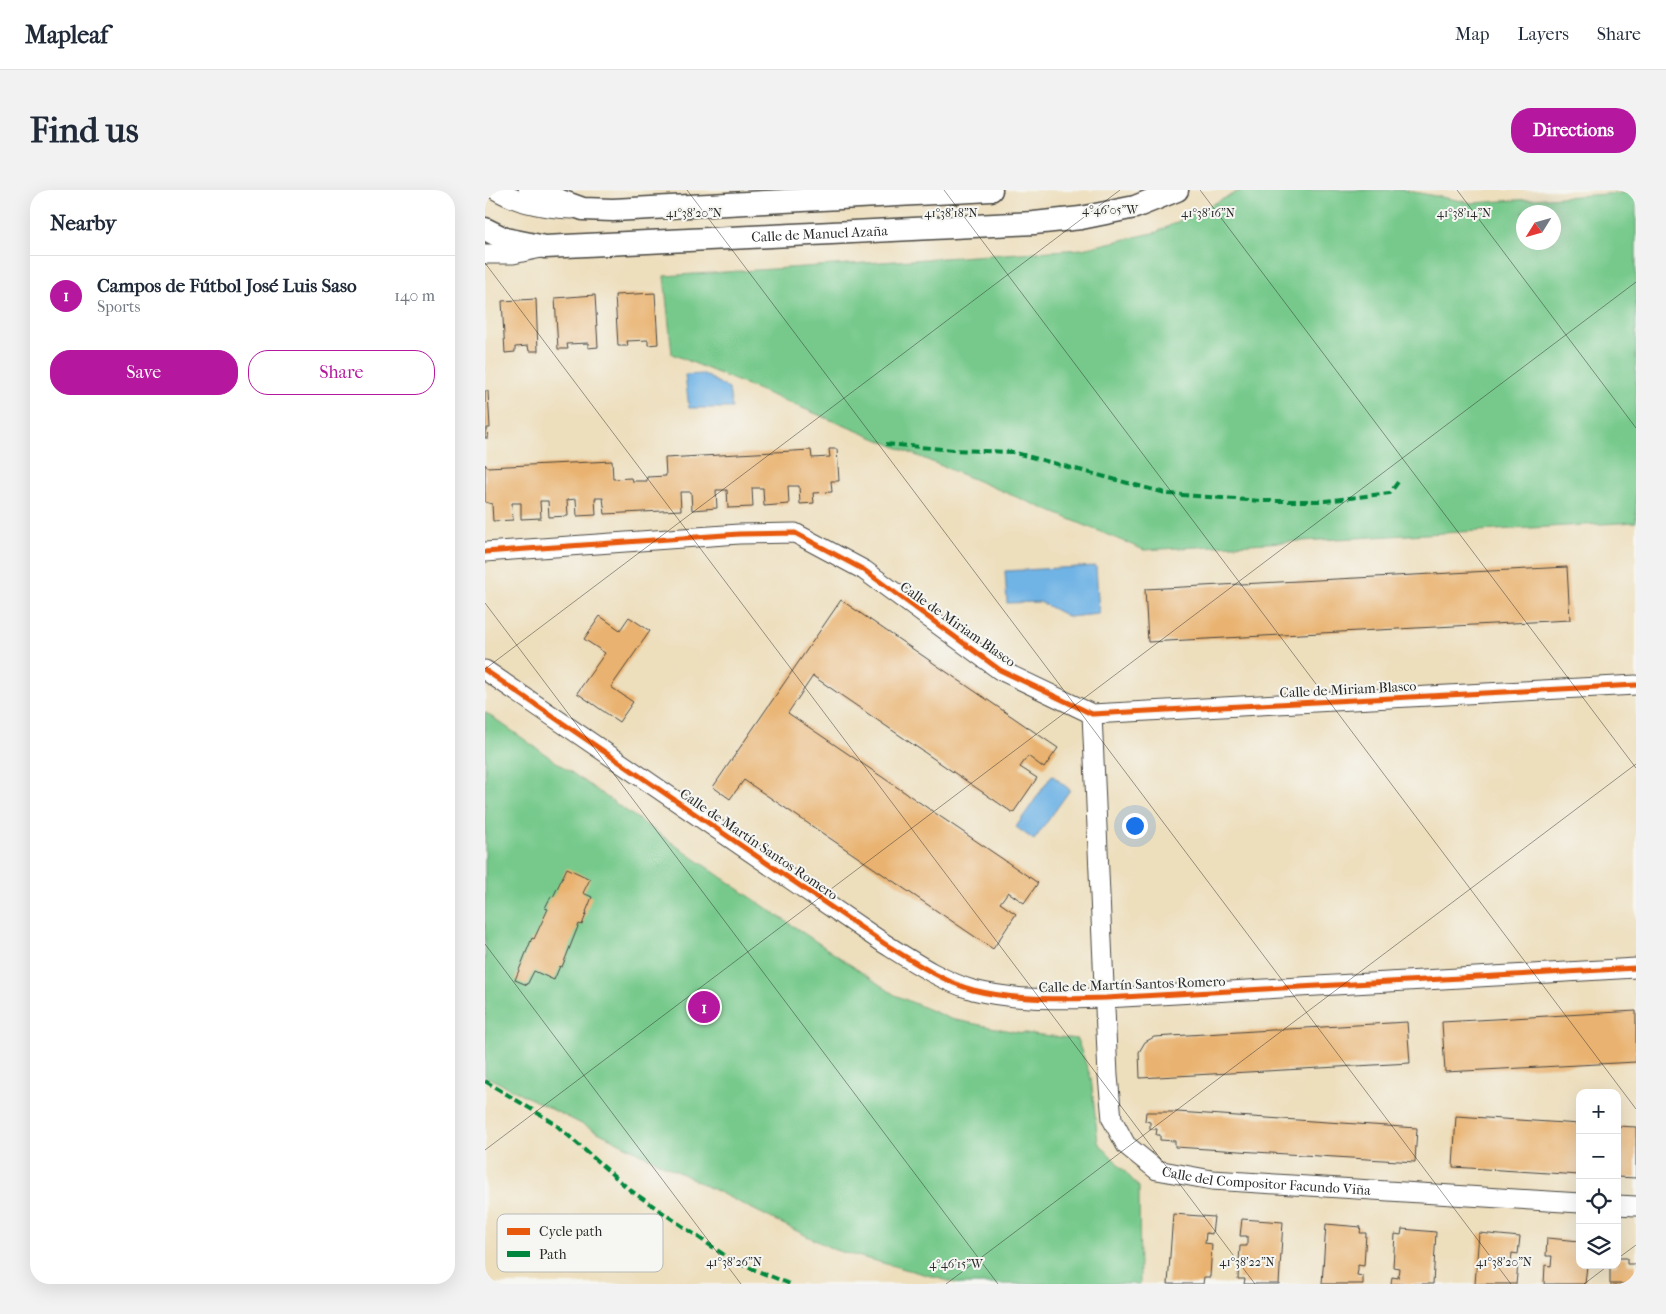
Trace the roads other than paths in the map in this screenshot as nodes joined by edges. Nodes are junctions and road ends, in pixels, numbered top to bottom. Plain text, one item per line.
1 (496, 190) edge
2 (530, 190) edge
3 (991, 190) edge
4 (1177, 190) edge
5 (583, 209) junction
6 (485, 229) edge
7 (545, 247) junction
8 (485, 254) edge
9 (485, 552) edge
10 (485, 670) edge
11 (1636, 685) edge
12 (1091, 714) junction
13 (1636, 968) edge
14 (1106, 998) junction
15 (1576, 1202) edge
16 (1621, 1205) edge
17 (1636, 1206) edge

1 - 5 street
2 - 5 street
3 - 5 street
4 - 7 street, Calle de Manuel Azaña
6 - 7 street, Calle de Manuel Azaña
7 - 8 street, Calle de Manuel Azaña
9 - 12 street, Calle de Miriam Blasco
10 - 14 street, Calle de Martín Santos Romero
11 - 12 street, Calle de Miriam Blasco
12 - 14 street, Calle del Compositor Facundo Viña
13 - 14 street, Calle de Martín Santos Romero
14 - 15 street, Calle del Compositor Facundo Viña
16 - 17 street

